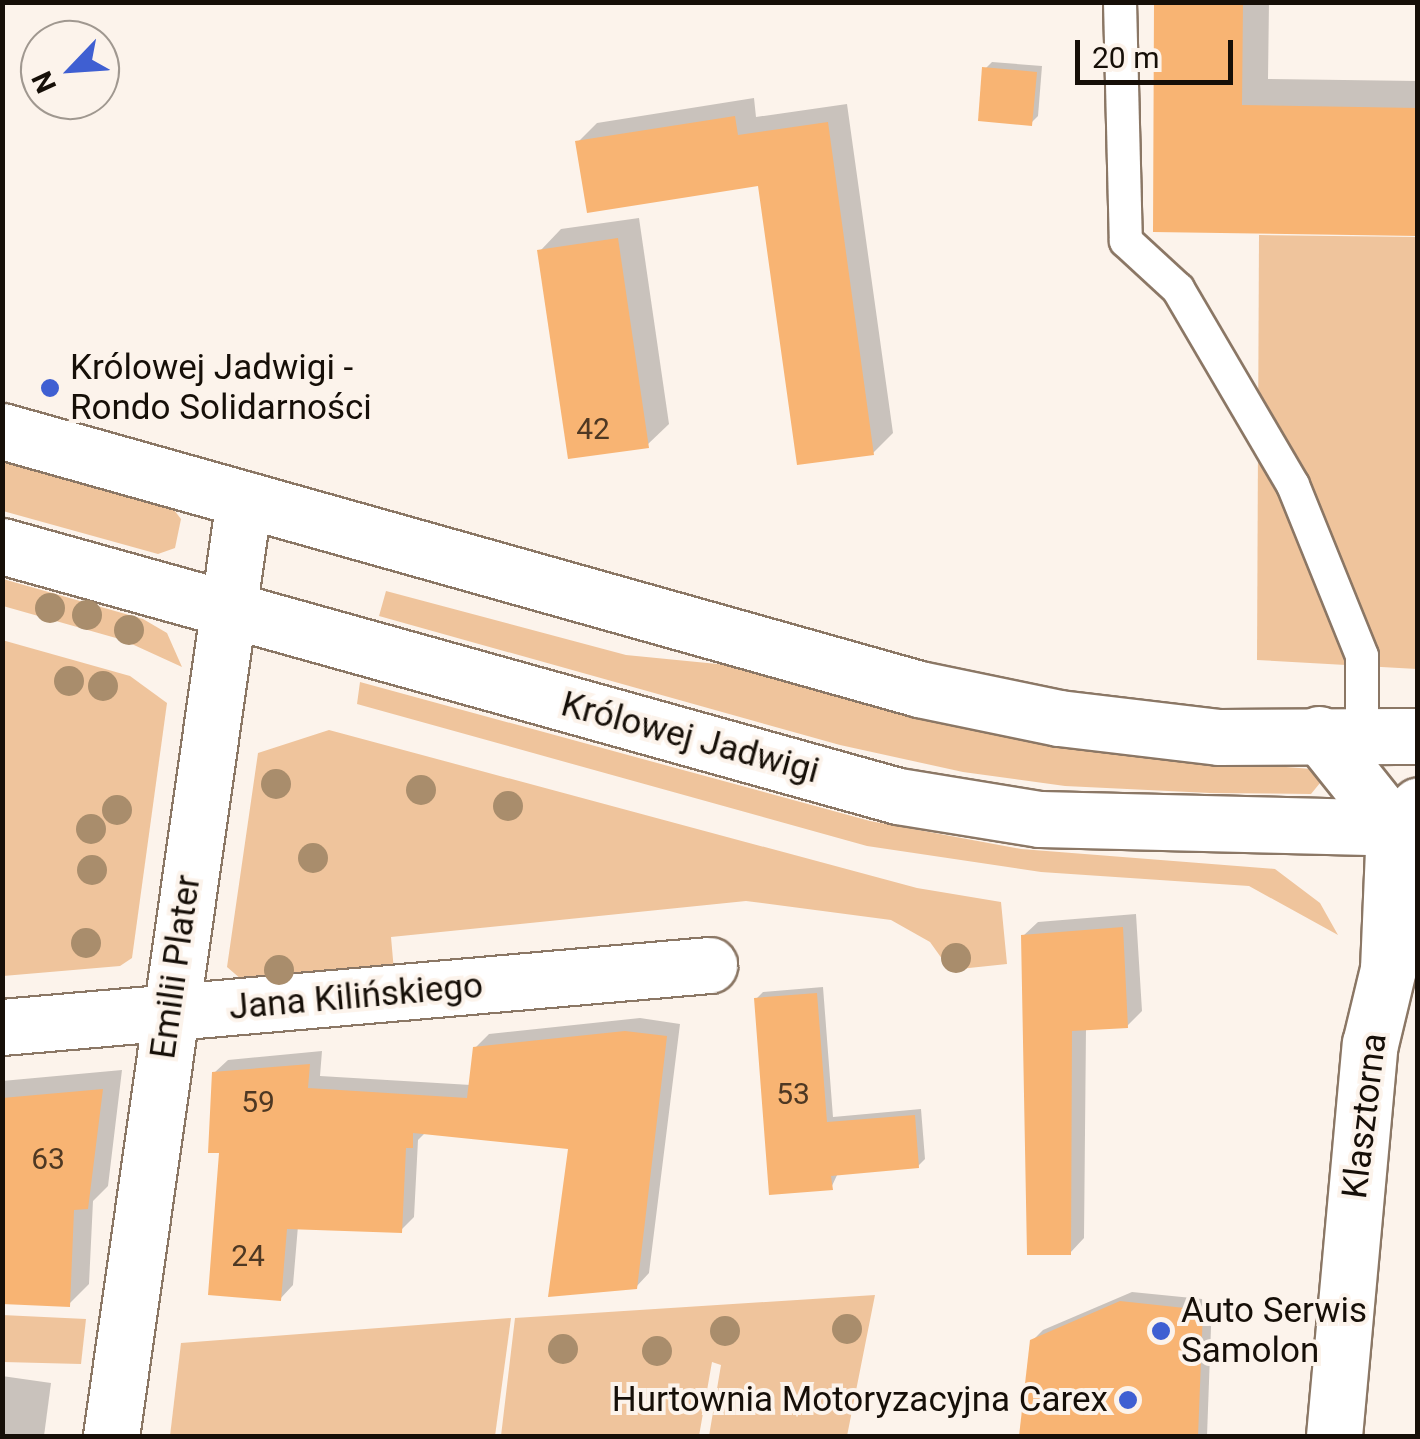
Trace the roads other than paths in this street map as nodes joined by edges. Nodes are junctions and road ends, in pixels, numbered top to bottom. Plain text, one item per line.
1 (1120, 2) edge
2 (2, 431) edge
3 (244, 499) junction
4 (2, 546) edge
5 (224, 605) junction
6 (1341, 734) junction
7 (1418, 736) edge
8 (1410, 821) edge
9 (709, 965) dead end
10 (171, 1013) junction
11 (2, 1027) edge
12 (1394, 1045) edge
13 (111, 1436) edge
14 (1334, 1436) edge

1 - 6 lane
2 - 3 main road
3 - 5 main road, Emilii Plater
3 - 6 main road
4 - 5 main road, Królowej Jadwigi
5 - 8 main road, Królowej Jadwigi
5 - 10 main road, Emilii Plater
6 - 7 main road
6 - 8 main road
8 - 12 main road, Klasztorna
9 - 10 main road, Jana Kilińskiego
10 - 11 main road, Jana Kilińskiego
10 - 13 main road, Emilii Plater
12 - 14 main road, Klasztorna

